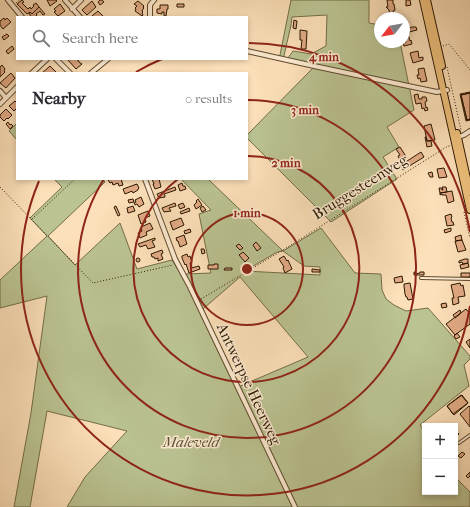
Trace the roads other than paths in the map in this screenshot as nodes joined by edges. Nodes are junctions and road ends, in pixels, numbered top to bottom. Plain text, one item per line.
1 (8, 0) edge
2 (65, 0) edge
3 (81, 0) edge
4 (154, 0) edge
5 (423, 0) edge
6 (428, 0) edge
7 (72, 9) junction
8 (21, 16) edge
9 (79, 16) edge
10 (150, 16) edge
11 (248, 51) edge
12 (46, 60) edge
13 (57, 60) edge
14 (107, 60) edge
15 (33, 72) edge
16 (69, 72) edge
17 (92, 72) edge
18 (16, 88) edge
19 (445, 90) junction
20 (0, 91) edge
21 (6, 98) junction
22 (0, 104) edge
23 (470, 131) edge
24 (457, 139) junction
25 (145, 180) edge
26 (470, 192) edge
27 (470, 210) edge
28 (421, 278) dead end
29 (470, 279) edge
30 (470, 435) edge
31 (459, 444) dead end
32 (295, 507) edge

1 - 8 street
2 - 7 street
3 - 7 street
4 - 10 street
5 - 19 main road
6 - 19 main road
7 - 9 street
11 - 19 street
12 - 15 street
13 - 16 street
14 - 17 street
18 - 21 street
19 - 24 main road
20 - 21 street
21 - 22 street
23 - 24 street
24 - 26 main road
24 - 27 main road
25 - 32 street, Antwerpse Heerweg
28 - 29 lane
30 - 31 lane

